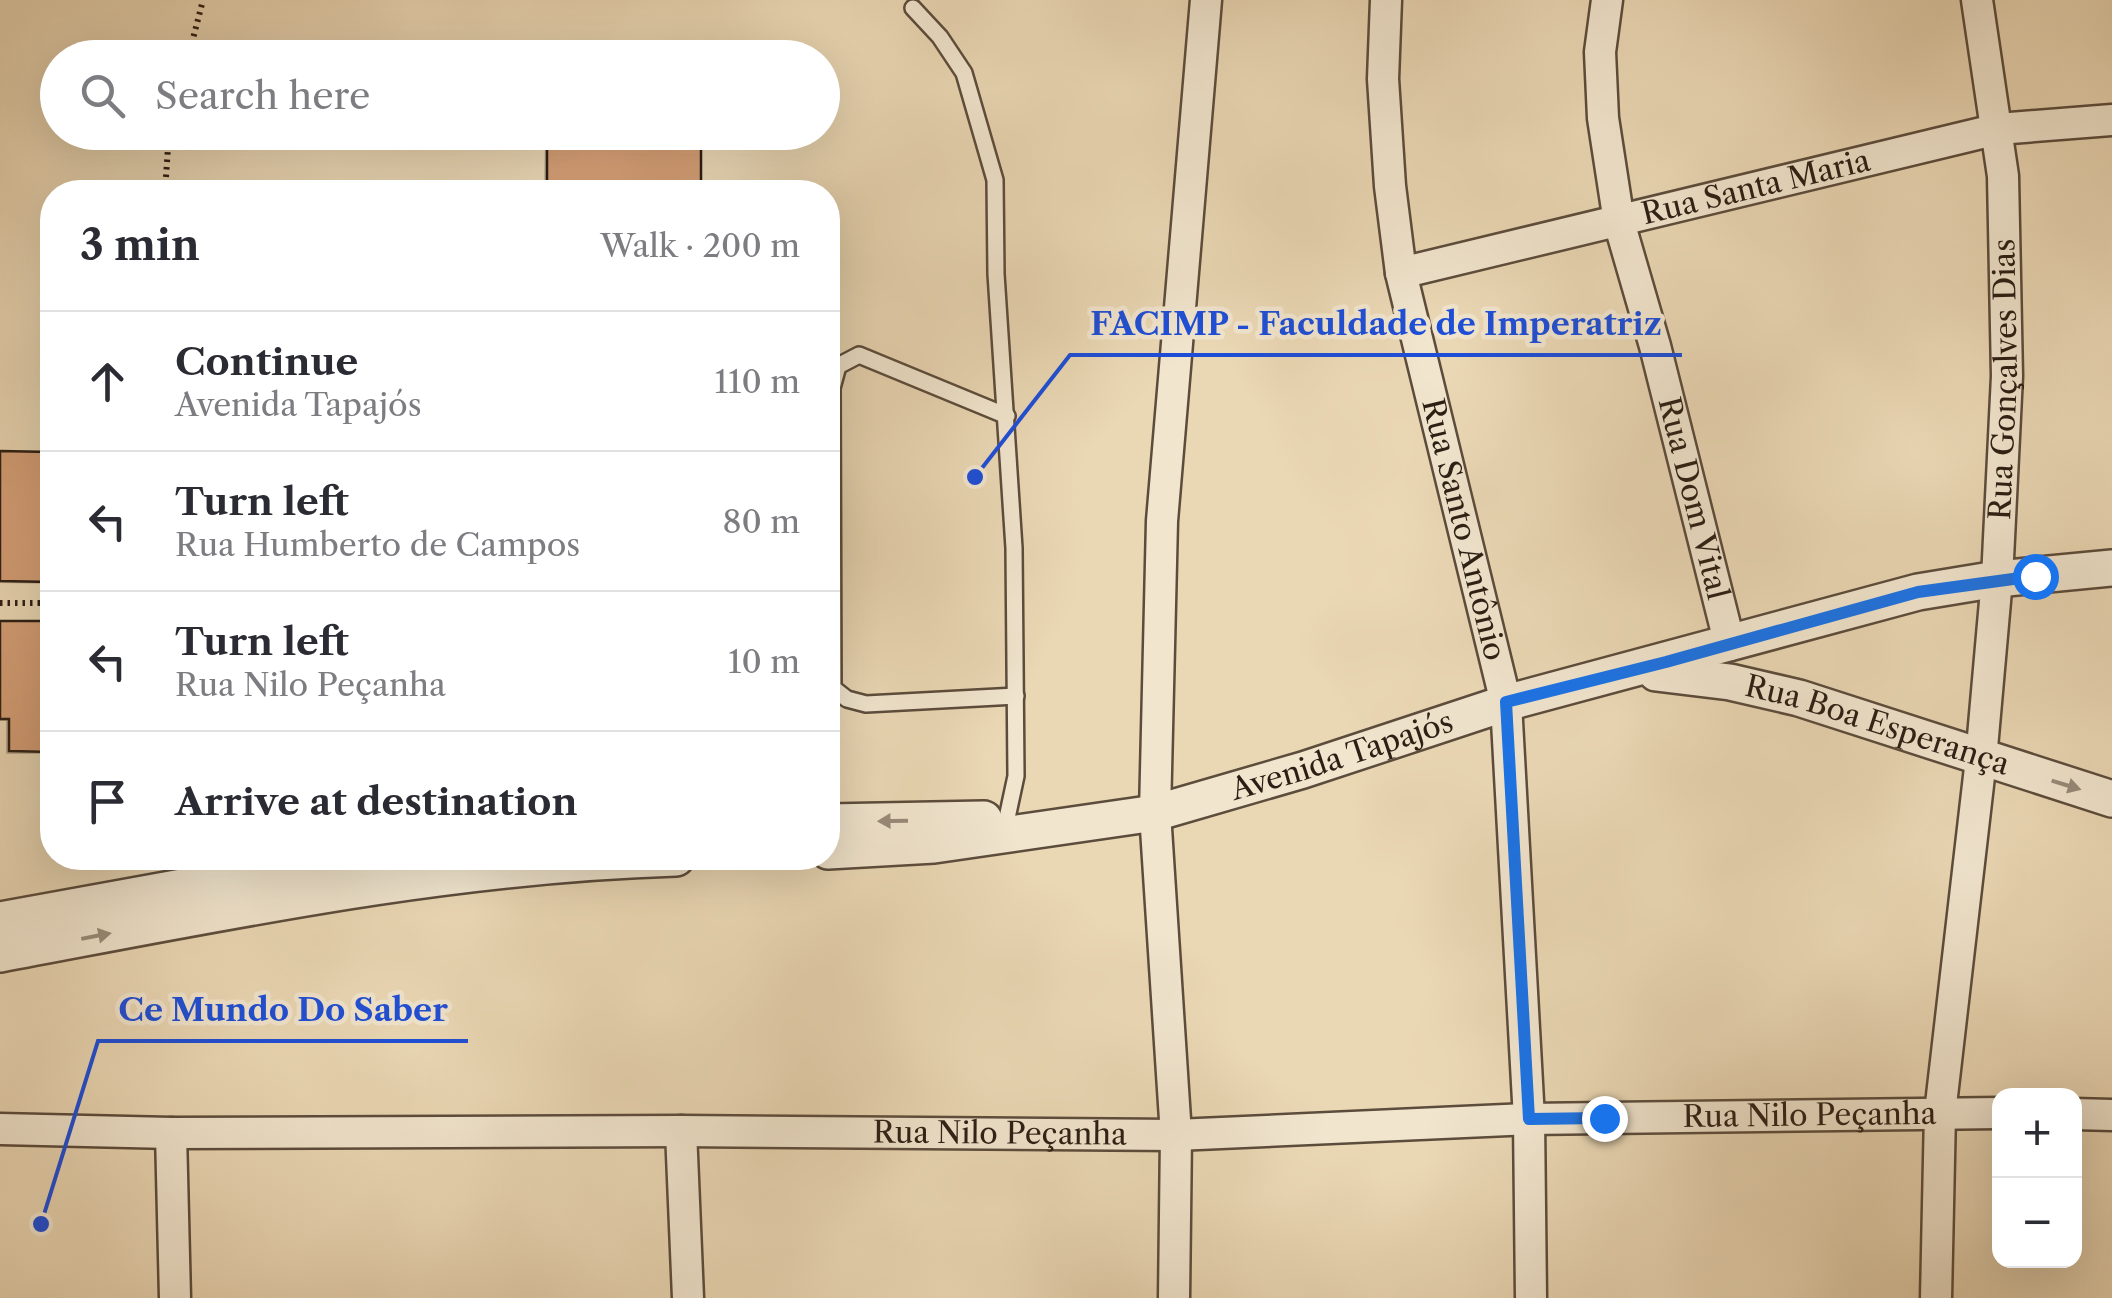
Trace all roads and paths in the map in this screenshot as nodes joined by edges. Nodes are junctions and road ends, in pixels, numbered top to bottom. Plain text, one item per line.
1 (203, 0) edge
2 (1206, 0) edge
3 (1386, 0) edge
4 (1607, 0) edge
5 (1977, 0) edge
6 (913, 8) dead end
7 (193, 40) edge
8 (2112, 120) edge
9 (1998, 129) junction
10 (168, 150) edge
11 (165, 180) edge
12 (1619, 222) junction
13 (1401, 273) junction
14 (840, 365) edge
15 (1007, 416) junction
16 (2112, 568) edge
17 (1997, 580) junction
18 (0, 602) edge
19 (40, 603) edge
20 (1730, 645) junction
21 (1635, 670) junction
22 (840, 694) edge
23 (1016, 696) junction
24 (1506, 702) junction
25 (1980, 759) junction
26 (2112, 799) edge
27 (1155, 813) junction
28 (1007, 818) junction
29 (1095, 821) junction
30 (840, 822) edge
31 (840, 851) edge
32 (275, 870) edge
33 (495, 870) edge
34 (0, 920) edge
35 (0, 954) edge
36 (1940, 1113) junction
37 (1992, 1114) edge
38 (2082, 1114) edge
39 (2112, 1115) edge
40 (1529, 1119) junction
41 (0, 1129) edge
42 (681, 1131) junction
43 (171, 1133) junction
44 (1176, 1135) junction
45 (175, 1298) edge
46 (688, 1298) edge
47 (1174, 1298) edge
48 (1531, 1298) edge
49 (1936, 1298) edge

1 - 7 path
2 - 27 street
3 - 13 street, Rua Santo Antônio
4 - 12 street, Rua Dom Vital
5 - 9 street, Rua Gonçalves Dias
6 - 15 lane
8 - 9 street, Rua Santa Maria
9 - 12 street, Rua Santa Maria
9 - 17 street, Rua Gonçalves Dias
10 - 11 path
12 - 13 street, Rua Santa Maria
12 - 20 street, Rua Dom Vital
13 - 24 street, Rua Santo Antônio
14 - 15 lane
15 - 23 lane
16 - 17 street, Avenida Tapajós
17 - 20 street, Avenida Tapajós
17 - 25 street, Rua Gonçalves Dias
18 - 19 path
20 - 21 street, Avenida Tapajós
21 - 24 street, Avenida Tapajós
21 - 25 street, Rua Boa Esperança
22 - 23 lane
23 - 28 lane
24 - 27 street, Avenida Tapajós
24 - 40 street, Rua Santo Antônio
25 -> 26 street, Rua Boa Esperança
25 - 36 street, Rua Gonçalves Dias
27 - 29 street, Avenida Tapajós
27 - 44 street
28 - 29 street
28 -> 30 street
29 - 31 street
32 - 34 street
35 -> 33 street
36 - 37 street, Rua Nilo Peçanha
36 - 40 street, Rua Nilo Peçanha
36 - 49 street, Rua Gonçalves Dias
38 - 39 street
40 - 44 street, Rua Nilo Peçanha
40 - 48 street, Rua Santo Antônio
41 - 43 street, Rua Nilo Peçanha
42 - 43 street, Rua Nilo Peçanha
42 - 44 street, Rua Nilo Peçanha
42 - 46 street
43 - 45 street
44 - 47 street

